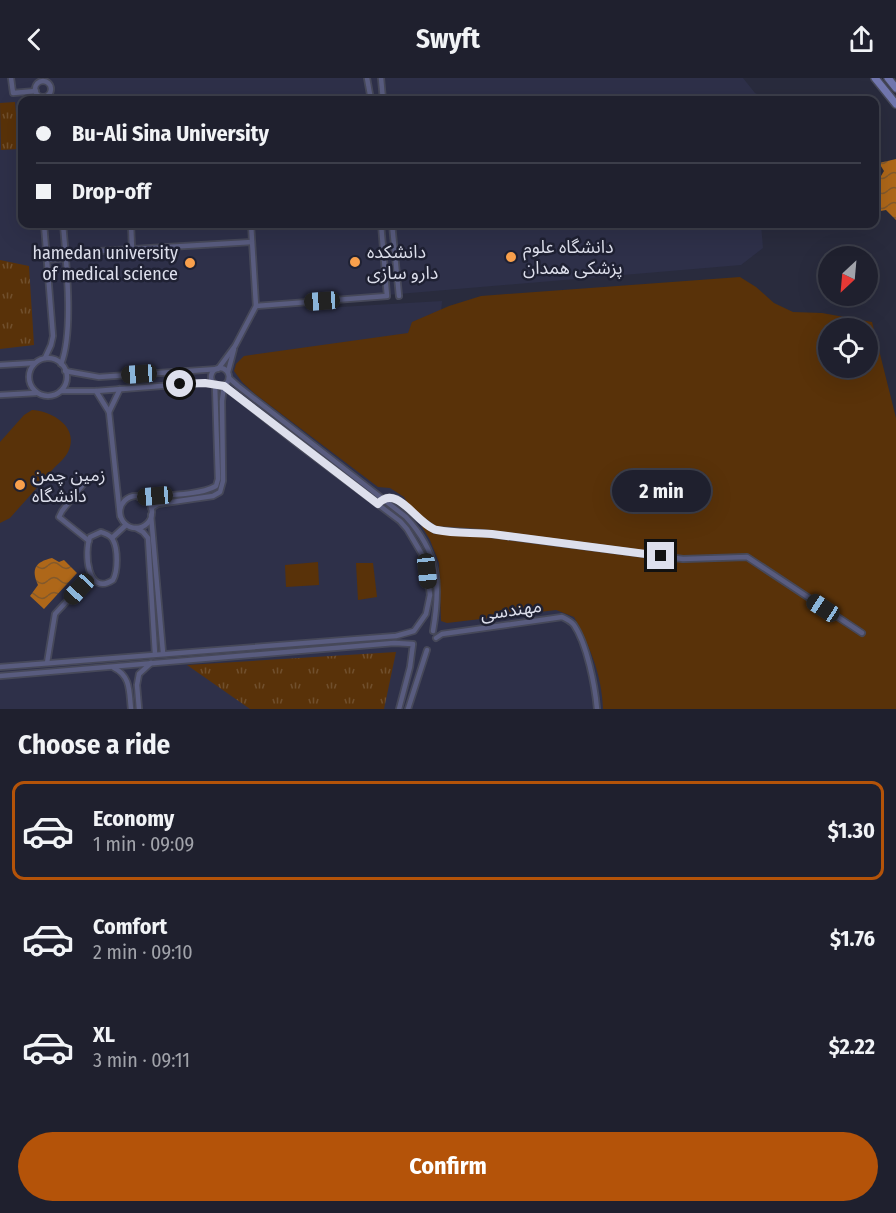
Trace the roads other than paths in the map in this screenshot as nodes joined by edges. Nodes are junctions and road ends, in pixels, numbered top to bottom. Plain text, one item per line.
1 (11, 78) edge
2 (368, 78) edge
3 (381, 78) edge
4 (875, 78) edge
5 (888, 78) edge
6 (48, 80) edge
7 (896, 88) edge
8 (50, 93) joint
9 (38, 95) edge
10 (370, 96) edge
11 (383, 96) edge
12 (896, 104) edge
13 (45, 228) edge
14 (63, 228) edge
15 (131, 228) edge
16 (251, 228) edge
17 (381, 228) edge
18 (392, 228) edge
19 (252, 242) junction
20 (132, 249) junction
21 (66, 255) junction
22 (48, 260) junction
23 (399, 296) dead end
24 (256, 306) junction
25 (235, 346) junction
26 (45, 358) junction
27 (34, 363) junction
28 (61, 364) junction
29 (0, 365) edge
30 (218, 369) junction
31 (65, 370) junction
32 (228, 375) junction
33 (214, 384) junction
34 (224, 386) junction
35 (120, 389) junction
36 (61, 391) junction
37 (96, 391) junction
38 (37, 393) junction
39 (0, 395) edge
40 (110, 412) junction
41 (85, 482) dead end
42 (139, 497) junction
43 (380, 502) junction
44 (151, 508) junction
45 (151, 515) junction
46 (120, 516) junction
47 (126, 525) junction
48 (136, 528) junction
49 (112, 538) junction
50 (88, 541) junction
51 (90, 576) junction
52 (433, 631) dead end
53 (861, 633) dead end
54 (436, 638) dead end
55 (427, 650) dead end
56 (163, 653) junction
57 (155, 654) junction
58 (152, 662) junction
59 (47, 663) junction
60 (0, 667) edge
61 (111, 667) junction
62 (0, 676) edge
63 (131, 709) edge
64 (139, 709) edge
65 (399, 709) edge
66 (408, 709) edge
67 (597, 709) edge

1 - 9 street
2 - 10 street
3 - 11 street
4 - 12 main road
5 - 7 main road
6 - 8 street
6 - 9 street
8 - 9 street
13 - 22 street
14 - 21 street
15 - 20 street
16 - 19 street
17 - 24 street
18 - 23 street
19 - 20 street
19 - 24 street
20 - 21 street
21 - 22 street
21 - 28 street
22 - 26 street
24 - 25 street
25 - 30 street
25 - 32 street
26 - 27 street
26 - 28 street
27 - 29 street
27 - 38 street
28 - 31 street
30 - 31 street
30 - 32 street
30 - 33 street
31 - 36 street
32 - 34 street
32 - 43 street
33 - 34 street
33 - 35 street
33 - 42 street
34 - 43 street
34 - 44 street
35 - 37 street
35 - 40 street
36 - 37 street
36 - 38 street
37 - 40 street
38 - 39 street
40 - 46 street
41 - 50 street
42 - 44 street
42 - 46 street
43 - 52 street
43 - 53 street
43 - 56 street
44 - 45 street
45 - 48 street
45 - 56 street
46 - 47 street
47 - 48 street
47 - 49 street
48 - 57 street
49 - 50 street
49 - 51 street
50 - 51 street
51 - 59 street
54 - 67 street, مهندسی
55 - 66 street
56 - 57 street
57 - 59 street
58 - 61 street
58 - 64 street
58 - 65 street
59 - 60 street
61 - 62 street
61 - 63 street

